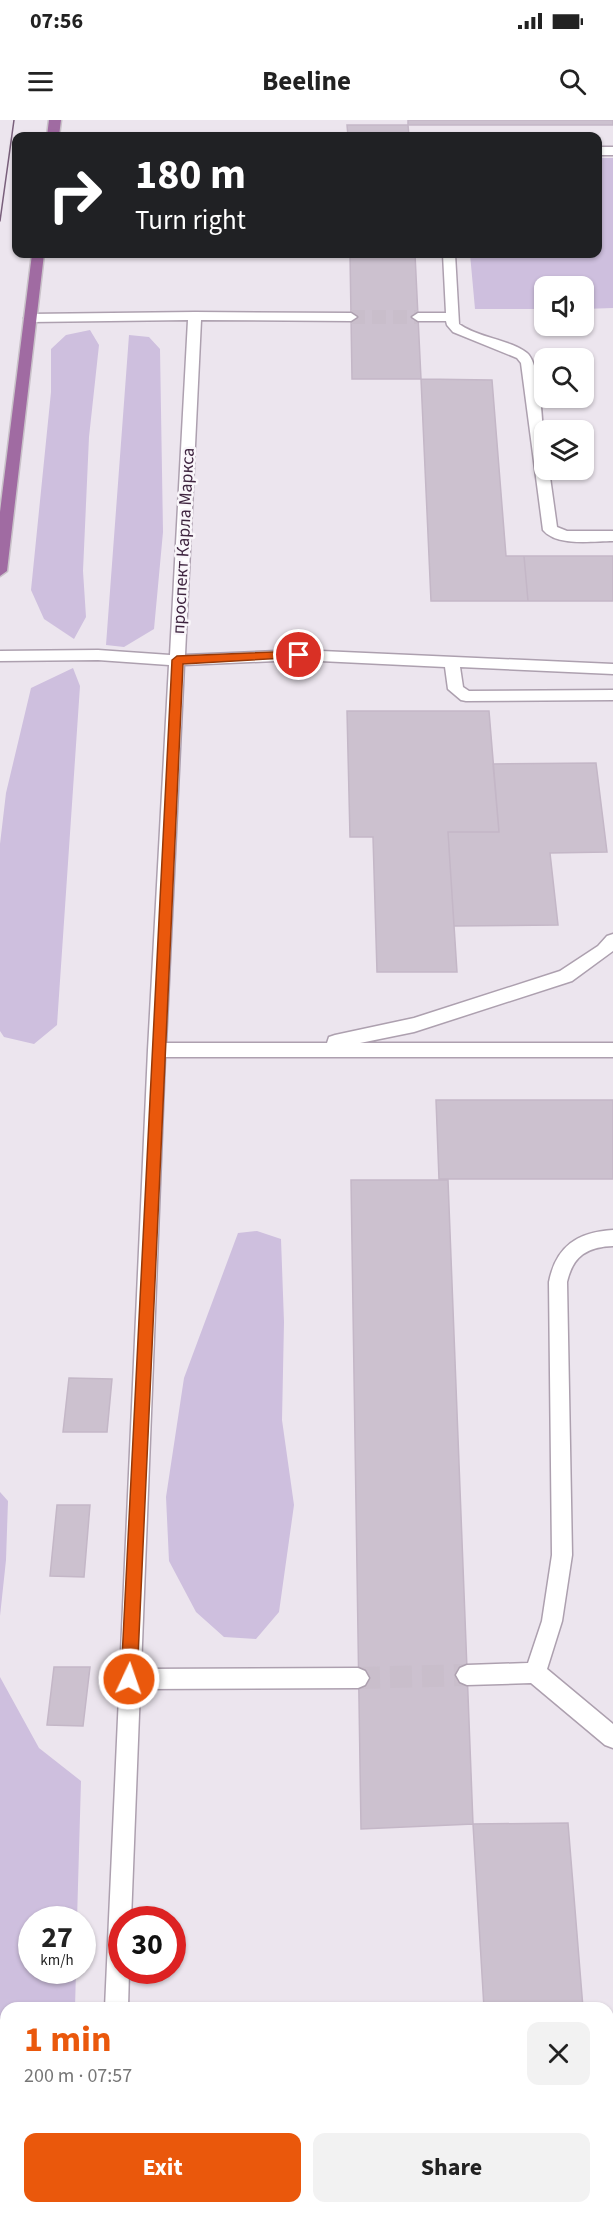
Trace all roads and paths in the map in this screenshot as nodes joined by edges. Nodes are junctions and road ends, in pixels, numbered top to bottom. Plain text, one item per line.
1 (38, 258) edge
2 (449, 258) edge
3 (195, 316) junction
4 (351, 317) tunnel mouth
5 (418, 317) tunnel mouth
6 (452, 317) junction
7 (30, 318) junction
8 (613, 536) edge
9 (0, 572) edge
10 (0, 656) edge
11 (177, 660) junction
12 (452, 662) junction
13 (613, 669) edge
14 (613, 695) edge
15 (613, 940) edge
16 (157, 1050) junction
17 (295, 1050) junction
18 (613, 1050) edge
19 (613, 1238) edge
20 (535, 1673) junction
21 (467, 1675) tunnel mouth
22 (358, 1678) tunnel mouth
23 (129, 1679) junction
24 (613, 1738) edge
25 (116, 2002) edge

1 - 7 main road
2 - 6 street
3 - 4 street
3 - 7 street
3 - 11 street, проспект Карла Маркса
5 - 6 street
6 - 8 street
7 - 9 main road
10 - 11 street
11 - 12 street
11 - 16 street, проспект Карла Маркса
12 - 13 street
12 - 14 street
15 - 17 street
16 - 17 street
16 - 23 street, проспект Карла Маркса
17 - 18 street
19 - 20 street
20 - 21 street
20 - 24 street
22 - 23 street
23 - 25 street, проспект Карла Маркса

